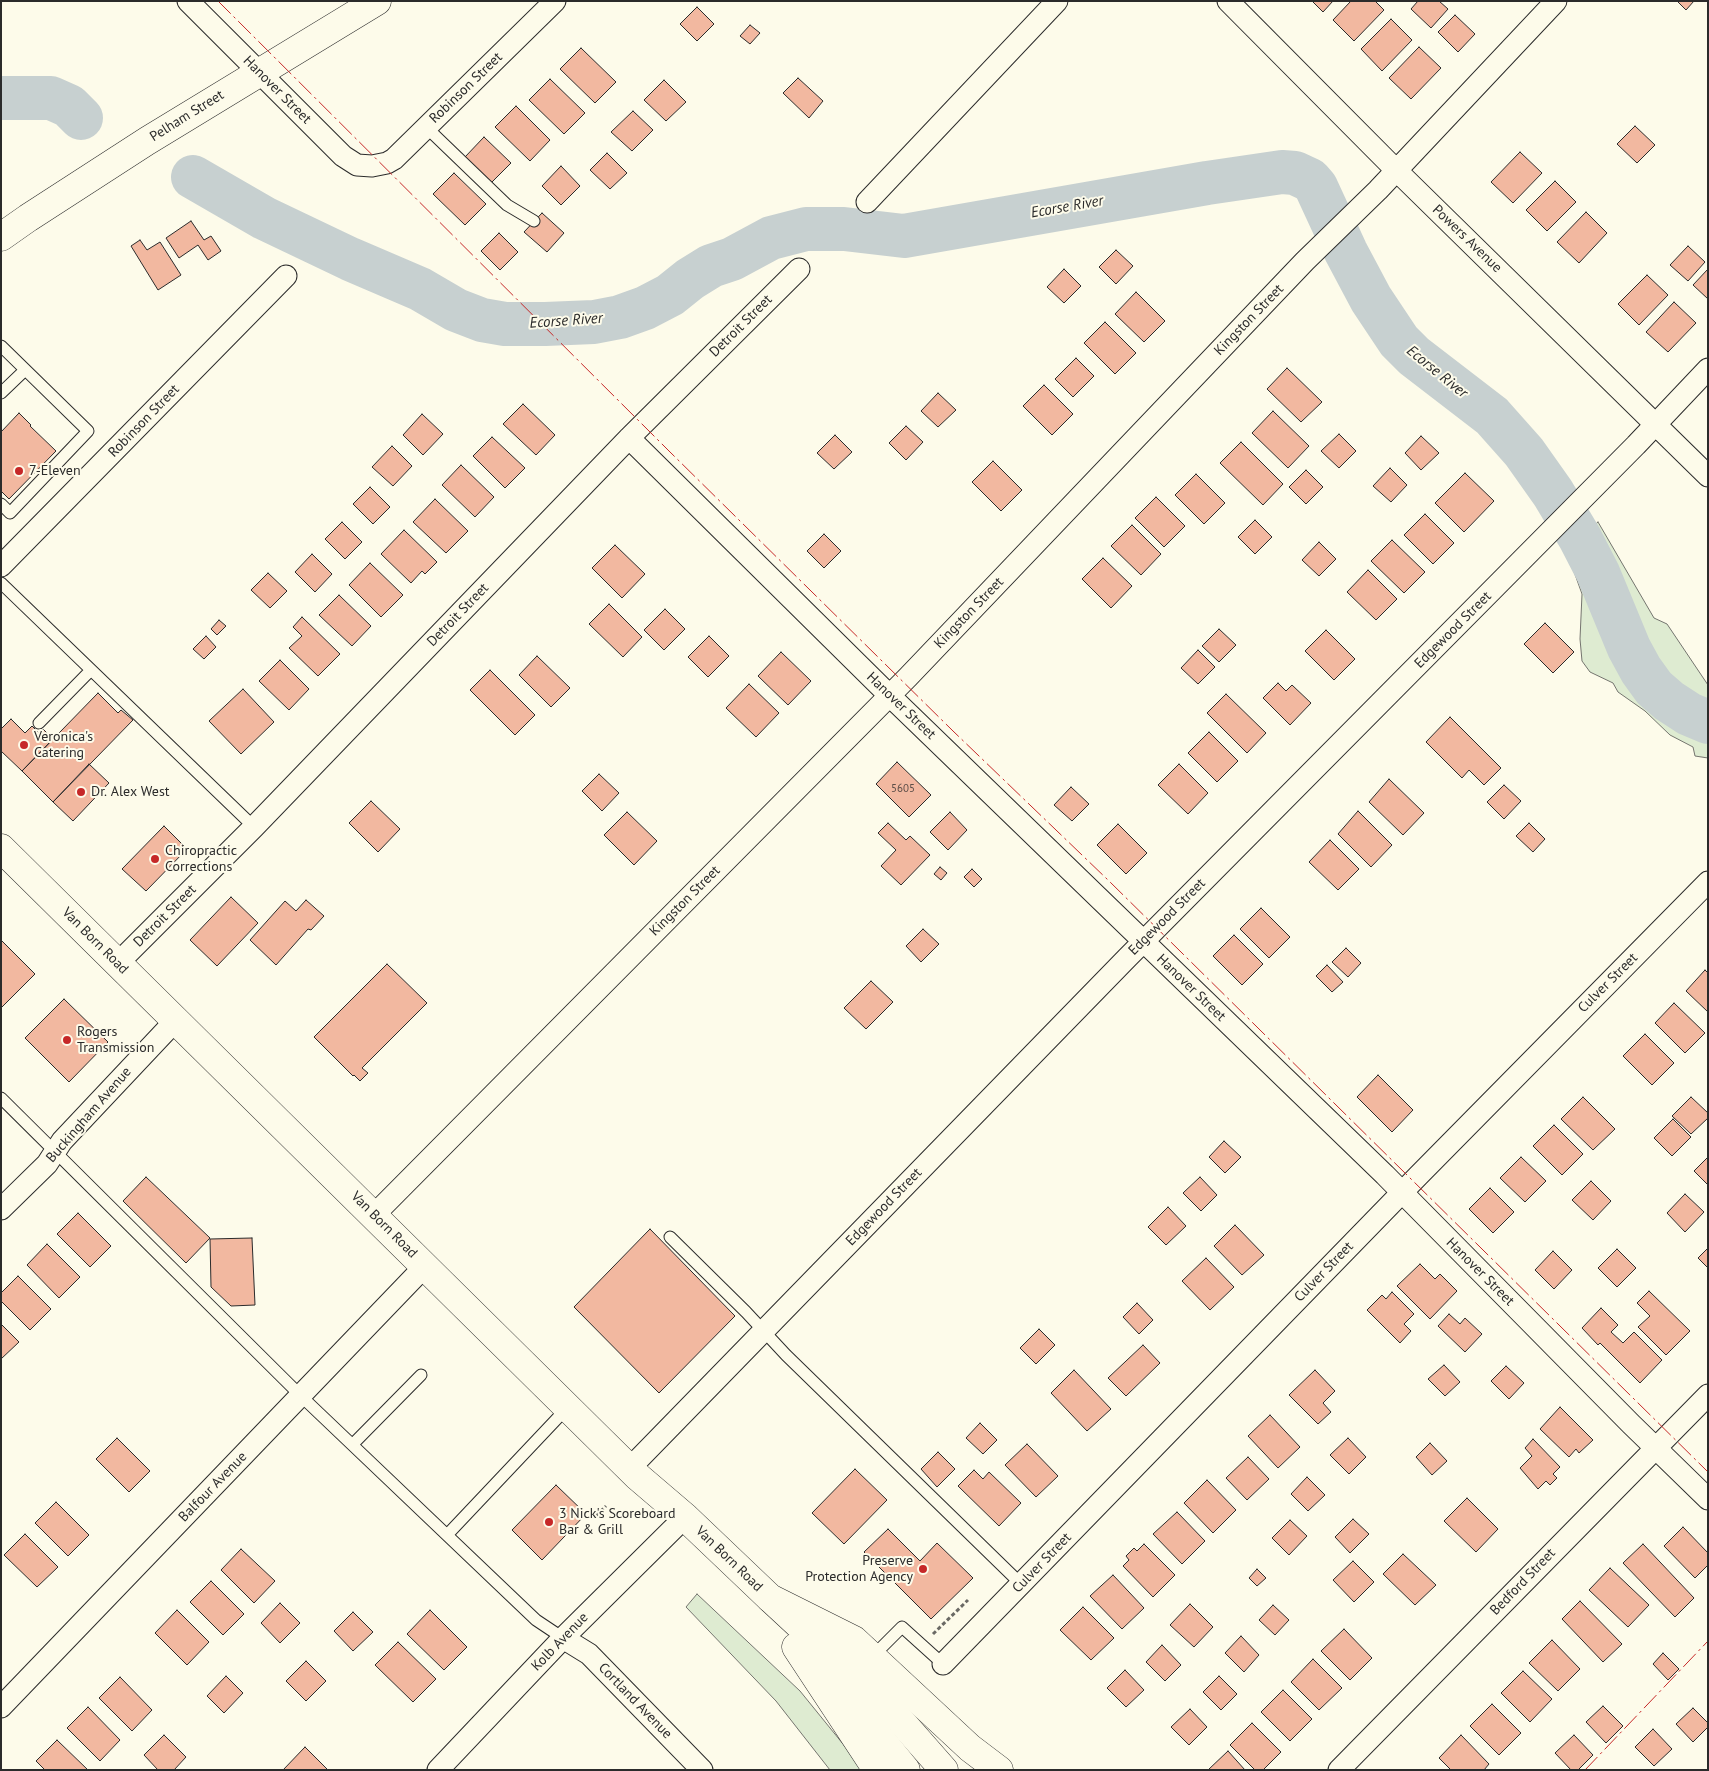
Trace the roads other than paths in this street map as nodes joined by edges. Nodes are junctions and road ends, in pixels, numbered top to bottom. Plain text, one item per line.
1 (188, 1) edge
2 (377, 1) edge
3 (555, 1) edge
4 (1057, 1) edge
5 (1228, 1) edge
6 (1556, 1) edge
7 (259, 72) junction
8 (426, 127) junction
9 (372, 166) joint
10 (1396, 170) junction
11 (867, 202) dead end
12 (534, 221) dead end
13 (1, 237) edge
14 (799, 268) dead end
15 (286, 276) dead end
16 (1, 346) edge
17 (1708, 369) edge
18 (25, 370) junction
19 (1, 393) edge
20 (1655, 423) junction
21 (629, 438) junction
22 (1708, 476) edge
23 (1, 504) edge
24 (1, 566) edge
25 (1, 583) edge
26 (91, 670) junction
27 (889, 695) junction
28 (39, 723) dead end
29 (254, 827) junction
30 (1, 848) edge
31 (1708, 882) edge
32 (1143, 941) junction
33 (118, 963) junction
34 (176, 1020) junction
35 (1, 1098) edge
36 (55, 1151) junction
37 (1402, 1193) junction
38 (1, 1209) edge
39 (374, 1215) junction
40 (670, 1237) dead end
41 (425, 1266) junction
42 (763, 1331) junction
43 (421, 1375) dead end
44 (1708, 1395) edge
45 (301, 1396) junction
46 (568, 1407) junction
47 (353, 1444) junction
48 (1656, 1447) junction
49 (630, 1468) junction
50 (1708, 1499) edge
51 (685, 1517) junction
52 (448, 1535) junction
53 (1021, 1584) junction
54 (770, 1598) junction
55 (563, 1638) junction
56 (796, 1647) junction
57 (872, 1656) junction
58 (942, 1664) joint
59 (1, 1707) edge
60 (438, 1770) edge
61 (702, 1770) edge
62 (877, 1770) edge
63 (906, 1770) edge
64 (944, 1770) edge
65 (998, 1770) edge
66 (1339, 1770) edge

1 - 7 street, Hanover Street
2 - 7 main road, Pelham Street
3 - 8 street, Robinson Street
4 - 11 street
5 - 10 street, Powers Avenue
6 - 10 street, Kingston Street
7 - 9 street, Hanover Street
7 - 13 main road, Pelham Street
8 - 9 street, Robinson Street
8 - 12 lane
10 - 20 street, Powers Avenue
10 - 27 street, Kingston Street
14 - 21 street, Detroit Street
15 - 24 street, Robinson Street
16 - 18 lane
17 - 20 street, Edgewood Street
18 - 19 lane
18 - 23 lane
20 - 22 street, Powers Avenue
20 - 32 street, Edgewood Street
21 - 27 street, Hanover Street
21 - 29 street, Detroit Street
25 - 26 lane
26 - 28 lane
26 - 29 lane
27 - 32 street, Hanover Street
27 - 39 street, Kingston Street
29 - 33 street, Detroit Street
30 - 33 main road, Van Born Road
31 - 37 street, Culver Street
32 - 37 street, Hanover Street
32 - 42 street, Edgewood Street
33 - 34 main road, Van Born Road
34 - 36 street, Buckingham Avenue
34 - 39 main road, Van Born Road
35 - 36 lane
36 - 38 street, Buckingham Avenue
36 - 45 lane
37 - 48 street, Hanover Street
37 - 53 street, Culver Street
39 - 41 main road, Van Born Road
40 - 42 lane
41 - 45 street, Balfour Avenue
41 - 46 main road, Van Born Road
42 - 49 street, Edgewood Street
42 - 53 lane
43 - 47 lane
44 - 48 street, Bedford Street
45 - 47 lane
45 - 59 street, Balfour Avenue
46 - 49 main road, Van Born Road
46 - 52 lane
47 - 52 lane
48 - 50 street, Hanover Street
48 - 66 street, Bedford Street
49 - 51 main road, Van Born Road
51 - 54 main road, Van Born Road
51 - 55 street, Kolb Avenue
52 - 55 lane
53 - 58 street, Culver Street
54 - 56 main road, Van Born Road
54 - 57 main road, Van Born Road
54 - 64 main road
55 - 60 street, Kolb Avenue
55 - 61 street, Cortland Avenue
56 - 62 main road
56 - 63 main road
57 - 58 lane
57 - 65 main road, Van Born Road

